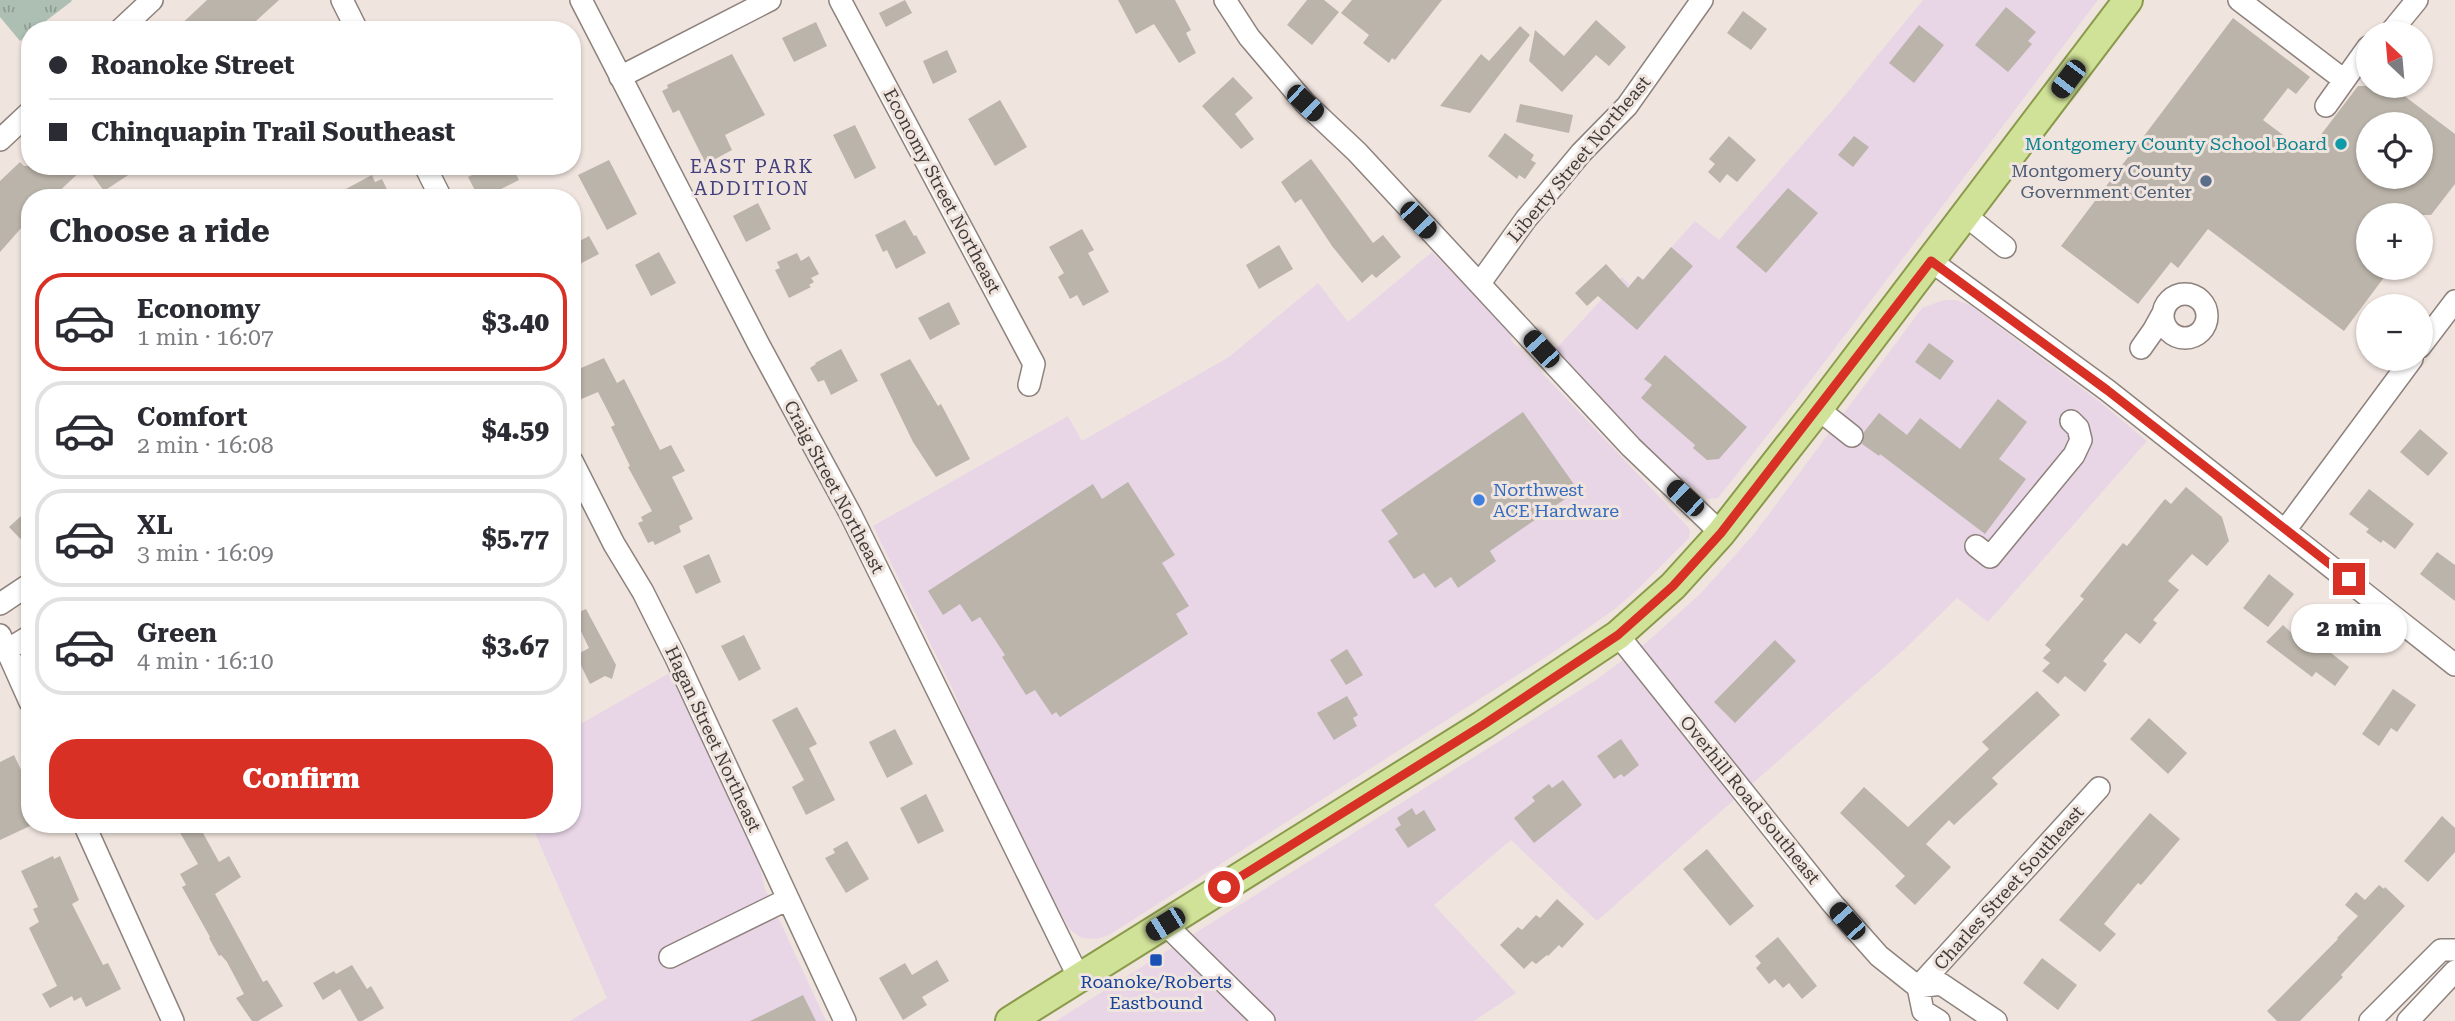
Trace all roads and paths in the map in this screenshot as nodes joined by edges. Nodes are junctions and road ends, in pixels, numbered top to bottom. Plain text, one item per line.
1 (152, 0) edge
2 (342, 0) edge
3 (581, 0) edge
4 (770, 0) edge
5 (840, 0) edge
6 (1225, 0) edge
7 (1702, 0) edge
8 (2128, 0) edge
9 (2239, 0) edge
10 (2417, 0) edge
11 (130, 21) edge
12 (352, 21) edge
13 (2400, 21) edge
14 (2356, 64) edge
15 (620, 77) junction
16 (2344, 80) junction
17 (2326, 106) dead end
18 (21, 120) edge
19 (0, 140) edge
20 (1965, 215) junction
21 (2005, 247) dead end
22 (1931, 261) junction
23 (1480, 283) junction
24 (2455, 302) edge
25 (2163, 313) junction
26 (2433, 330) edge
27 (2178, 337) junction
28 (2403, 371) edge
29 (1029, 385) dead end
30 (1818, 410) junction
31 (2071, 421) dead end
32 (1852, 436) dead end
33 (581, 479) edge
34 (2286, 530) junction
35 (1721, 533) junction
36 (1976, 546) dead end
37 (21, 590) edge
38 (0, 604) edge
39 (1618, 635) junction
40 (21, 638) edge
41 (3, 642) edge
42 (2455, 665) edge
43 (21, 682) edge
44 (2099, 788) dead end
45 (88, 833) edge
46 (788, 899) junction
47 (1165, 924) junction
48 (2455, 950) edge
49 (670, 957) dead end
50 (2455, 971) edge
51 (1079, 978) junction
52 (1918, 987) junction
53 (173, 1021) edge
54 (845, 1021) edge
55 (1010, 1021) edge
56 (1264, 1021) edge
57 (1939, 1021) edge
58 (1996, 1021) edge
59 (2370, 1021) edge
60 (2408, 1021) edge

1 - 11 street
2 - 12 street
3 - 15 street, Craig Street Northeast
4 - 15 street
5 - 29 street, Economy Street Northeast
6 - 23 street
7 - 23 street, Liberty Street Northeast
8 - 20 main road
9 - 16 street
10 - 13 street
14 - 16 street
15 - 51 street, Craig Street Northeast
16 - 17 street
18 - 19 street
20 - 21 street
20 - 22 main road
22 - 30 main road
22 - 34 street
23 - 35 street
24 - 26 street
25 - 27 street
25 - 27 street
25 - 27 street
28 - 34 street
30 - 32 street
30 - 35 main road
31 - 36 street
33 - 46 street, Hagan Street Northeast
34 - 42 street
35 - 39 main road
37 - 38 street
39 - 47 main road
39 - 52 street, Overhill Road Southeast
40 - 41 street
41 - 43 street
44 - 52 street, Charles Street Southeast
45 - 53 street
46 - 49 street
46 - 54 street, Hagan Street Northeast
47 - 51 main road
47 - 56 street
48 - 59 street
50 - 60 street
51 - 55 main road
52 - 57 street, Overhill Road Southeast
52 - 58 street

